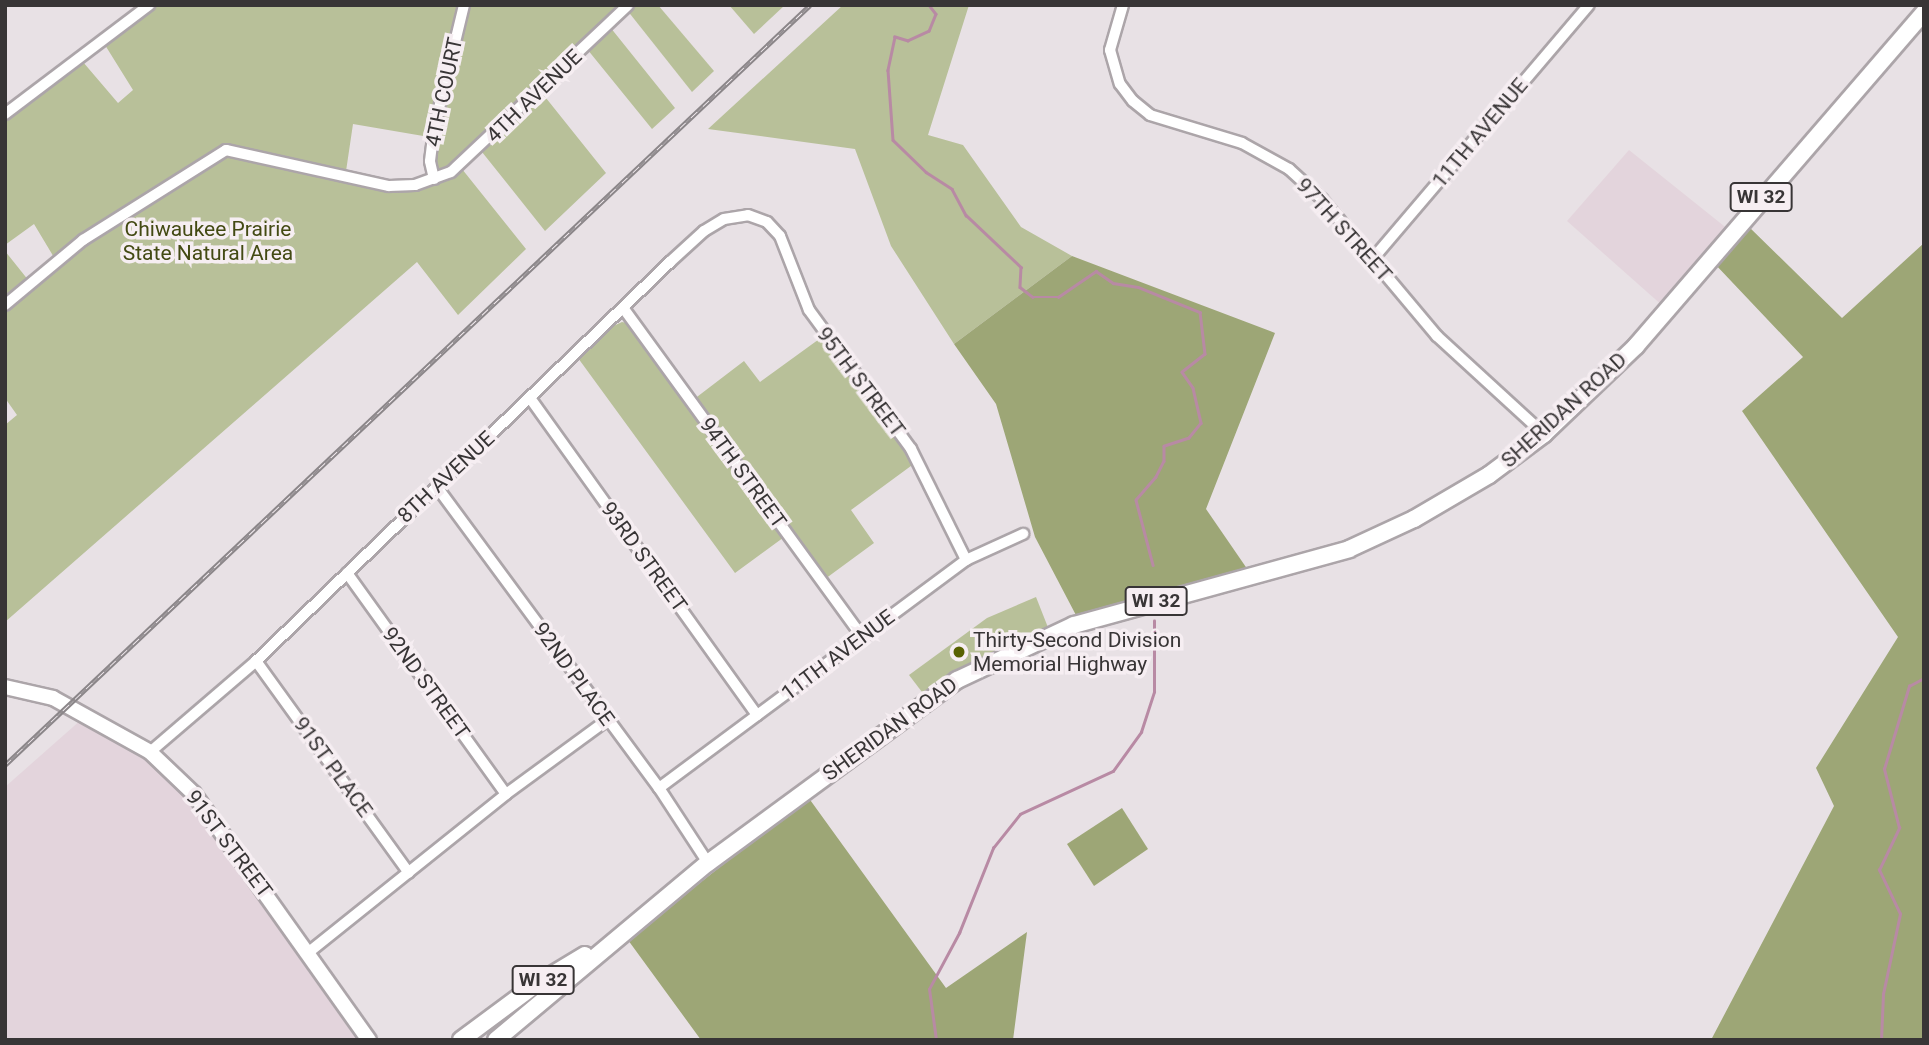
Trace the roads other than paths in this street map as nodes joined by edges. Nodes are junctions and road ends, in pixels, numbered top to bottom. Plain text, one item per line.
1 (149, 5) edge
2 (464, 5) edge
3 (628, 5) edge
4 (1123, 5) edge
5 (1589, 5) edge
6 (1924, 12) edge
7 (5, 114) edge
8 (434, 179) junction
9 (748, 215) joint
10 (1371, 261) junction
11 (5, 304) edge
12 (624, 309) junction
13 (530, 398) junction
14 (1544, 434) junction
15 (437, 487) junction
16 (1023, 534) dead end
17 (966, 560) junction
18 (347, 573) junction
19 (862, 637) junction
20 (256, 661) junction
21 (5, 687) edge
22 (757, 715) junction
23 (607, 720) junction
24 (150, 751) junction
25 (659, 788) junction
26 (506, 794) junction
27 (708, 863) junction
28 (410, 873) junction
29 (630, 929) junction
30 (309, 952) junction
31 (369, 1040) edge
32 (461, 1040) edge
33 (496, 1040) edge

1 - 7 street
2 - 8 street, 4TH COURT
3 - 8 street, 4TH AVENUE
4 - 10 street, 97TH STREET
5 - 10 street, 11TH AVENUE
6 - 14 main road, SHERIDAN ROAD / WI 32
8 - 11 street
9 - 12 street, 8TH AVENUE
9 - 17 street, 95TH STREET
10 - 14 street, 97TH STREET
12 - 13 street, 8TH AVENUE
12 - 19 street, 94TH STREET
13 - 15 street, 8TH AVENUE
13 - 22 street, 93RD STREET
14 - 27 main road, SHERIDAN ROAD / WI 32
15 - 18 street, 8TH AVENUE
15 - 23 street, 92ND PLACE
16 - 17 street, 11TH AVENUE
17 - 19 street, 11TH AVENUE
18 - 20 street, 8TH AVENUE
18 - 26 street, 92ND STREET
19 - 22 street, 11TH AVENUE
20 - 24 street, 8TH AVENUE
20 - 28 street, 91ST PLACE
21 - 24 street, 91ST STREET
22 - 25 street, 11TH AVENUE
23 - 25 street, 92ND PLACE
23 - 26 street
24 - 30 street, 91ST STREET
25 - 27 street, 92ND PLACE
26 - 28 street
27 - 29 main road, SHERIDAN ROAD / WI 32
28 - 30 street
29 - 32 main road, SHERIDAN ROAD / WI 32
29 - 33 main road, SHERIDAN ROAD / WI 32
30 - 31 street, 91ST STREET

